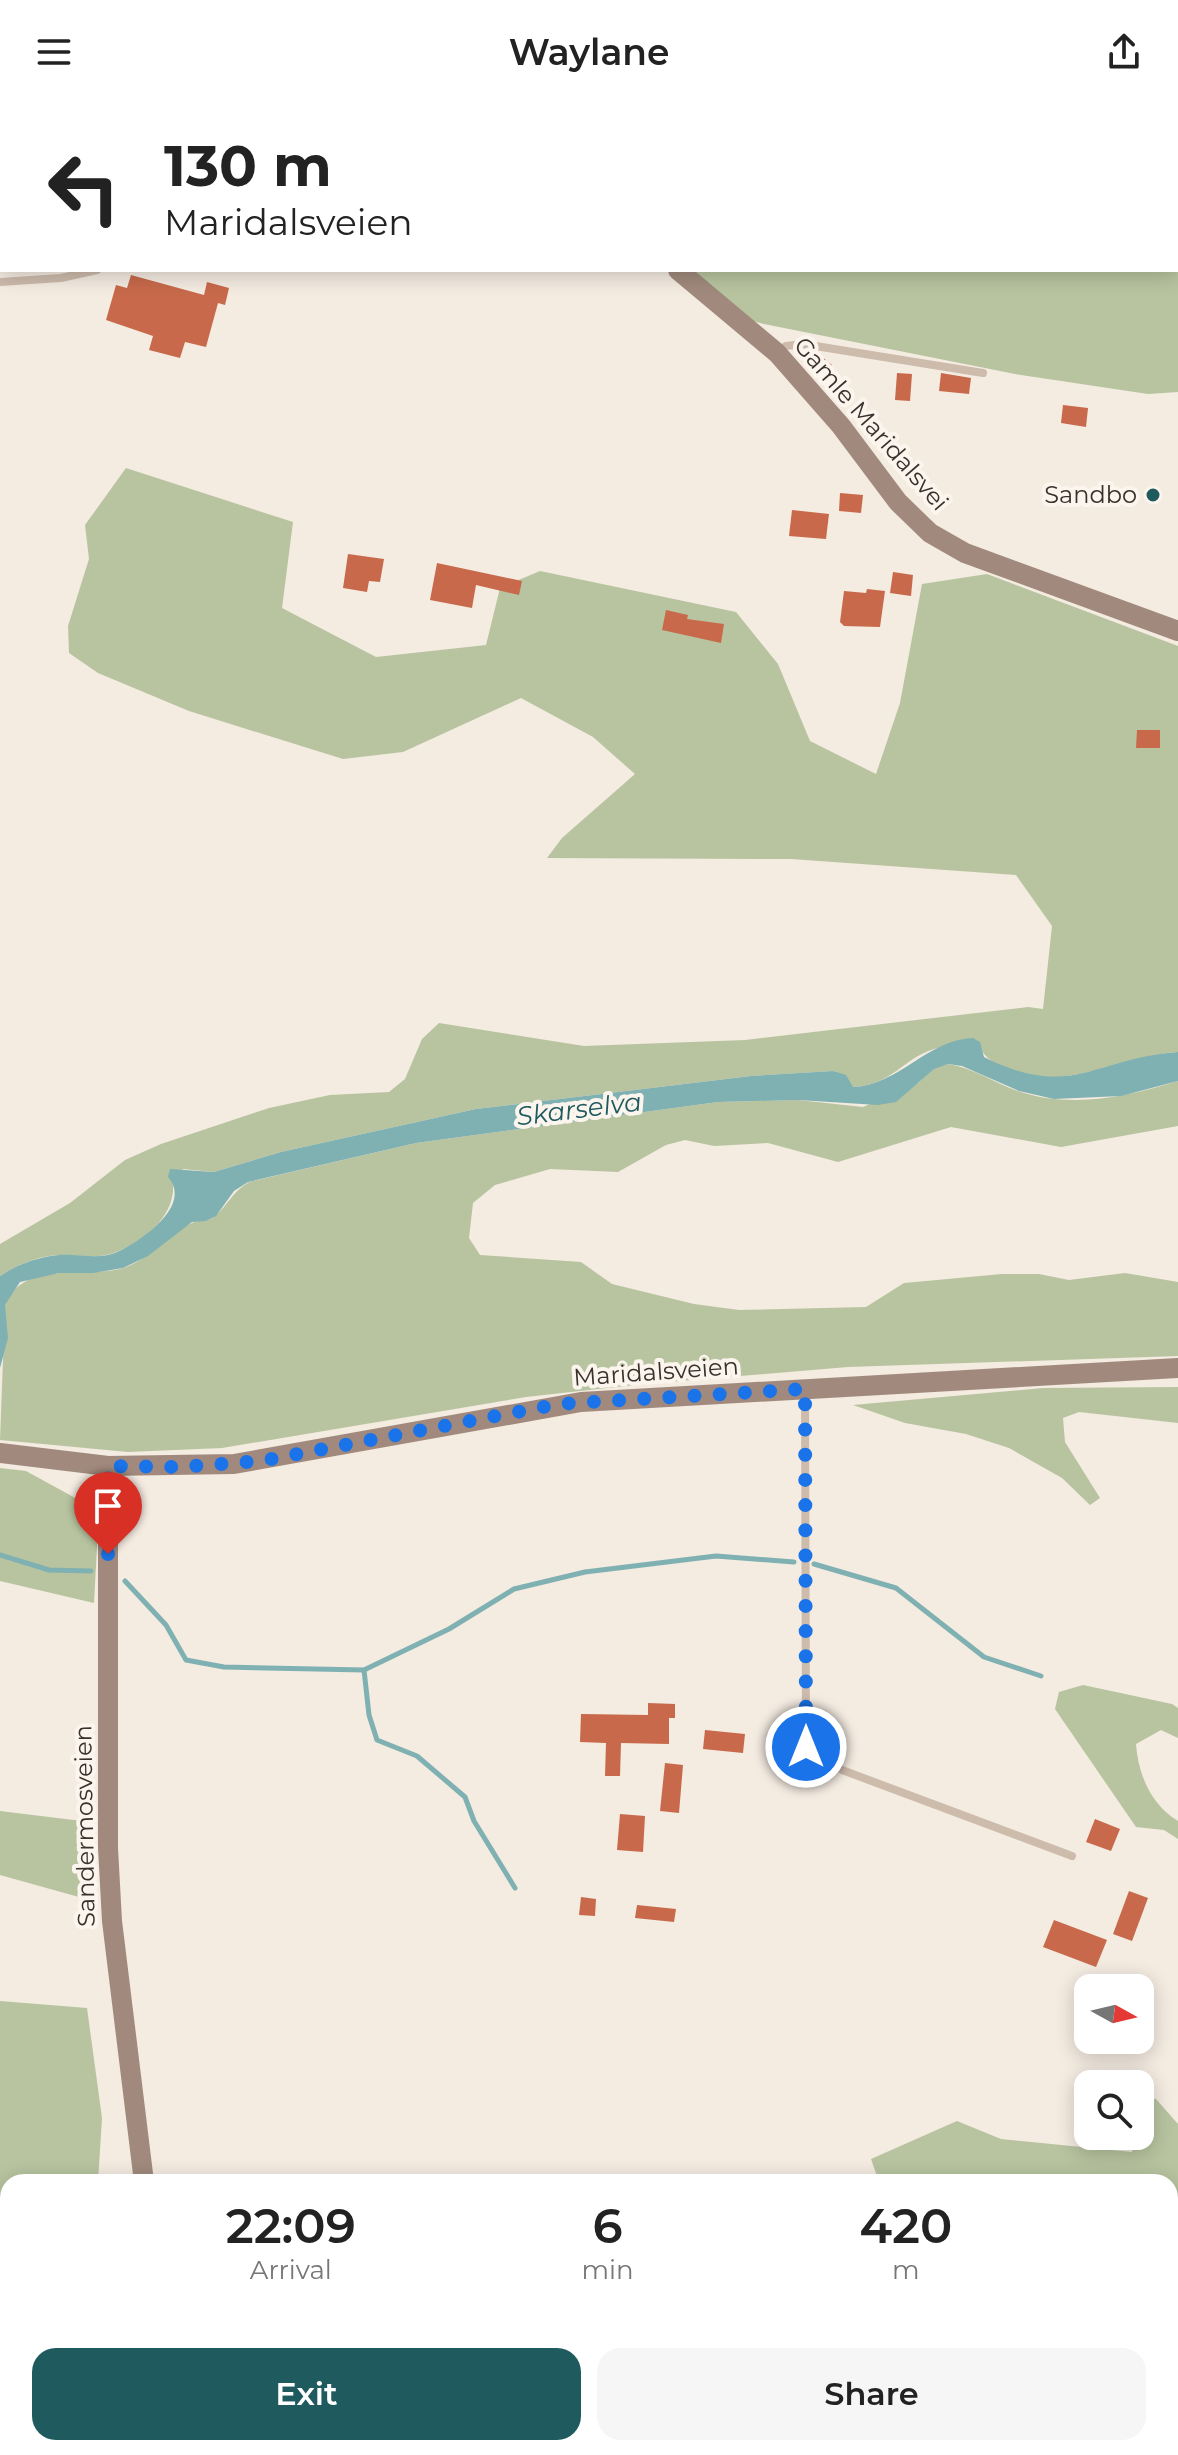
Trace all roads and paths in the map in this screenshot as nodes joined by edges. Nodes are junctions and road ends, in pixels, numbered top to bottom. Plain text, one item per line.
1 (88, 272) edge
2 (680, 272) edge
3 (0, 282) edge
4 (777, 353) junction
5 (983, 373) dead end
6 (1178, 631) edge
7 (1178, 1368) edge
8 (805, 1389) junction
9 (0, 1453) edge
10 (108, 1466) junction
11 (1072, 1856) dead end
12 (143, 2174) edge

1 - 3 lane
2 - 4 street, Gamle Maridalsvei
4 - 5 lane
4 - 6 street, Gamle Maridalsvei
7 - 8 street, Maridalsveien
8 - 10 street, Maridalsveien
8 - 11 lane
9 - 10 street, Maridalsveien
10 - 12 street, Sandermosveien

